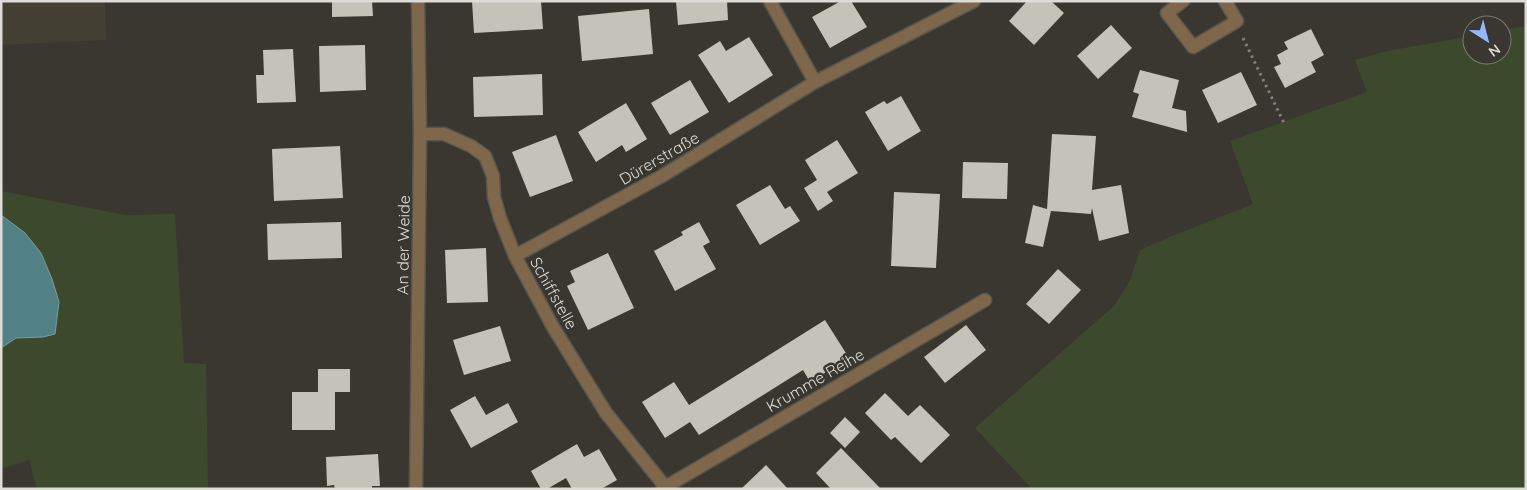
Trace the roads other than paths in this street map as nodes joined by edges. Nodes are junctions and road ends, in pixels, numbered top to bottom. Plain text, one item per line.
1 (418, 1) edge
2 (770, 1) edge
3 (974, 1) edge
4 (1183, 1) edge
5 (1225, 1) edge
6 (816, 82) junction
7 (420, 134) junction
8 (515, 256) junction
9 (985, 300) dead end
10 (665, 488) edge
11 (416, 489) edge

1 - 7 street, An der Weide
2 - 6 street
3 - 6 street, Dürerstraße
4 - 5 street
6 - 8 street, Dürerstraße
7 - 8 street, Schiffstelle
7 - 11 street, An der Weide
8 - 10 street, Schiffstelle
9 - 10 street, Krumme Reihe

